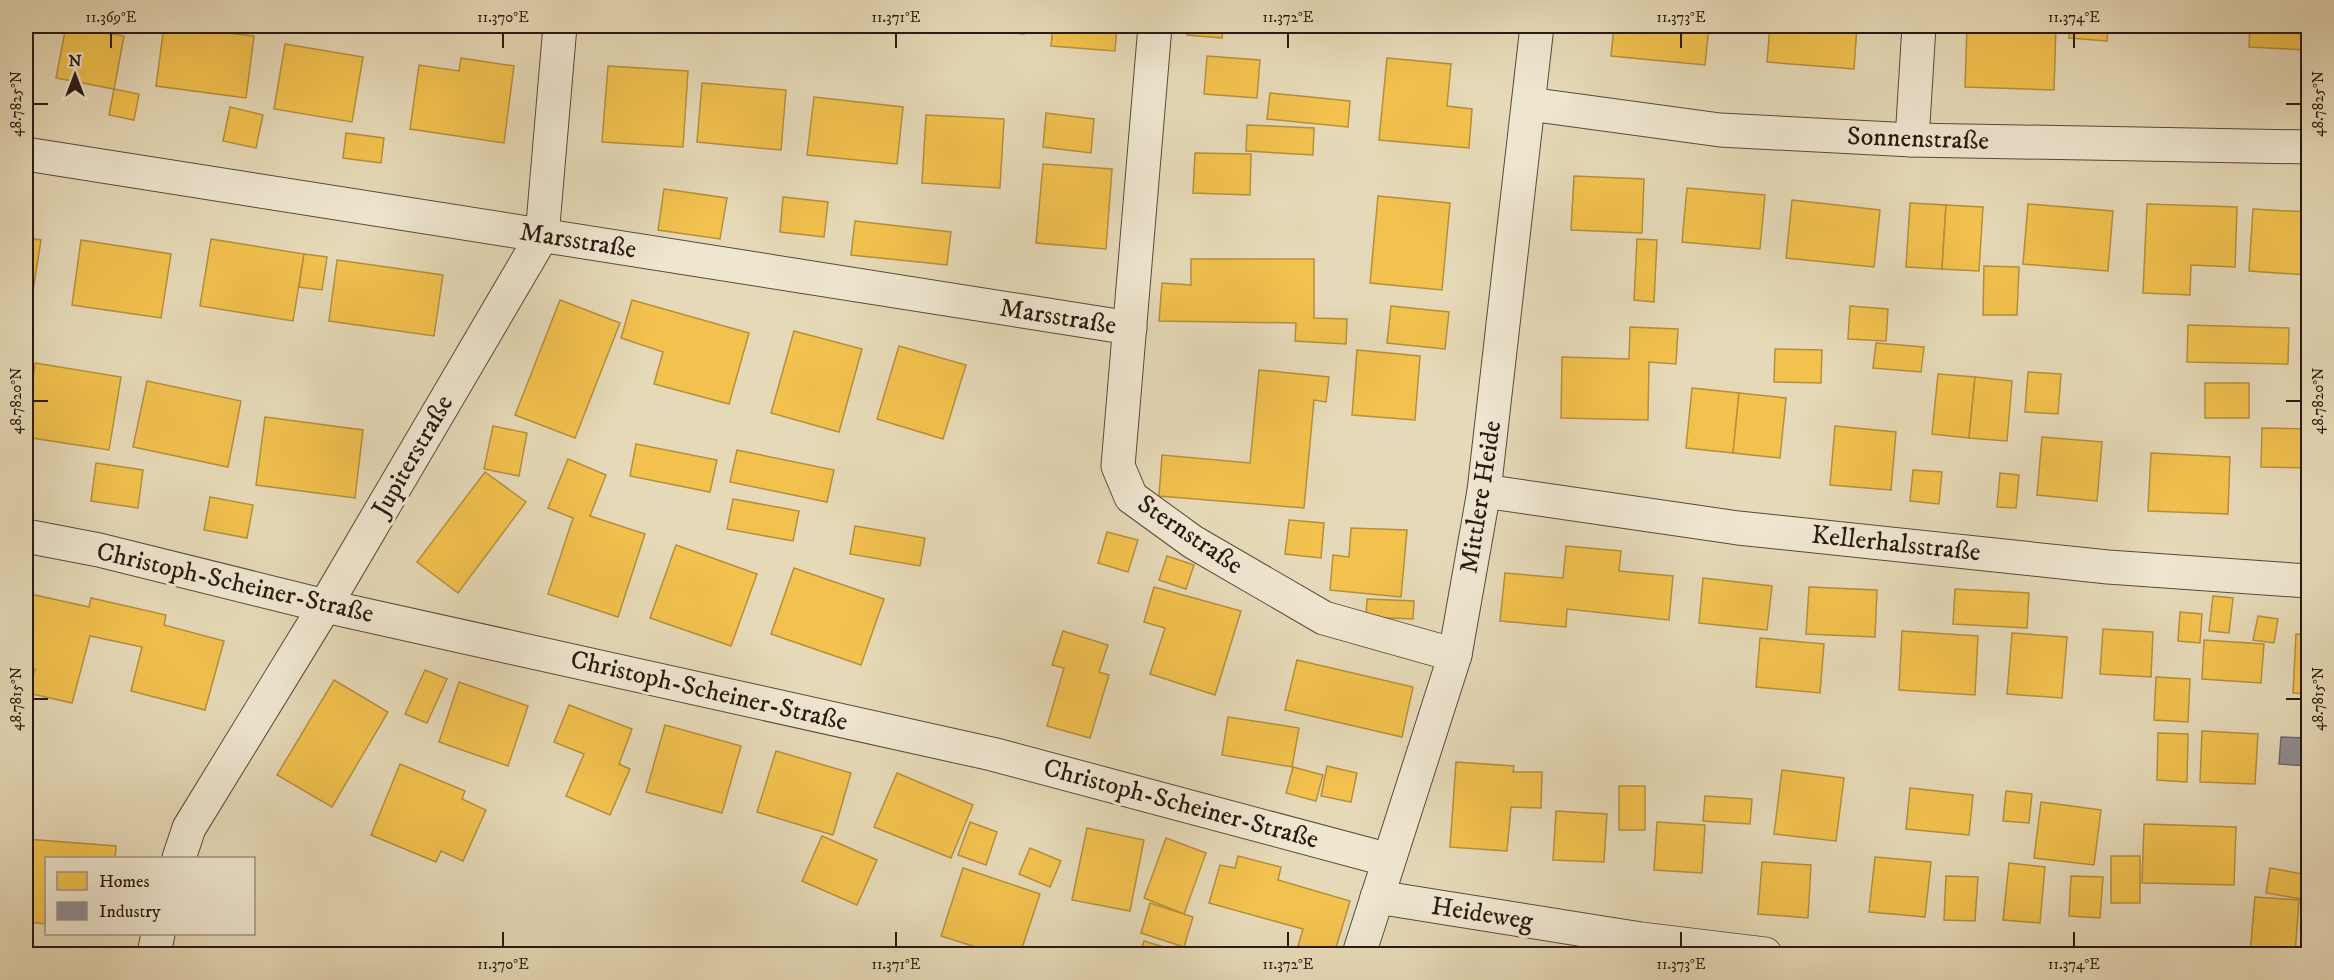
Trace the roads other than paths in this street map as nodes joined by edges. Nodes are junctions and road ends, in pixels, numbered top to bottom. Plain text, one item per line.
1 (560, 26) edge
2 (1155, 26) edge
3 (1537, 26) edge
4 (1919, 26) edge
5 (1529, 104) junction
6 (1912, 140) junction
7 (2308, 147) edge
8 (26, 154) edge
9 (542, 236) junction
10 (1130, 328) junction
11 (1484, 490) junction
12 (26, 536) edge
13 (2308, 581) edge
14 (325, 606) junction
15 (1455, 655) junction
16 (178, 857) edge
17 (1389, 860) junction
18 (1377, 897) junction
19 (158, 935) edge
20 (154, 954) edge
21 (1359, 954) edge
22 (1765, 954) edge

1 - 9 street, Jupiterstraße
2 - 10 street, Sternstraße
3 - 5 street, Mittlere Heide
4 - 6 street
5 - 6 street, Sonnenstraße
5 - 11 street, Mittlere Heide
6 - 7 street, Sonnenstraße
8 - 9 street, Marsstraße
9 - 10 street, Marsstraße
9 - 14 street, Jupiterstraße
10 - 15 street, Sternstraße
11 - 13 street, Kellerhalsstraße
11 - 15 street, Mittlere Heide
12 - 14 street, Christoph-Scheiner-Straße
14 - 16 street, Jupiterstraße
14 - 17 street, Christoph-Scheiner-Straße
15 - 17 street, Mittlere Heide
17 - 18 street, Mittlere Heide
18 - 21 street, Mittlere Heide
18 - 22 street, Heideweg
19 - 20 street

